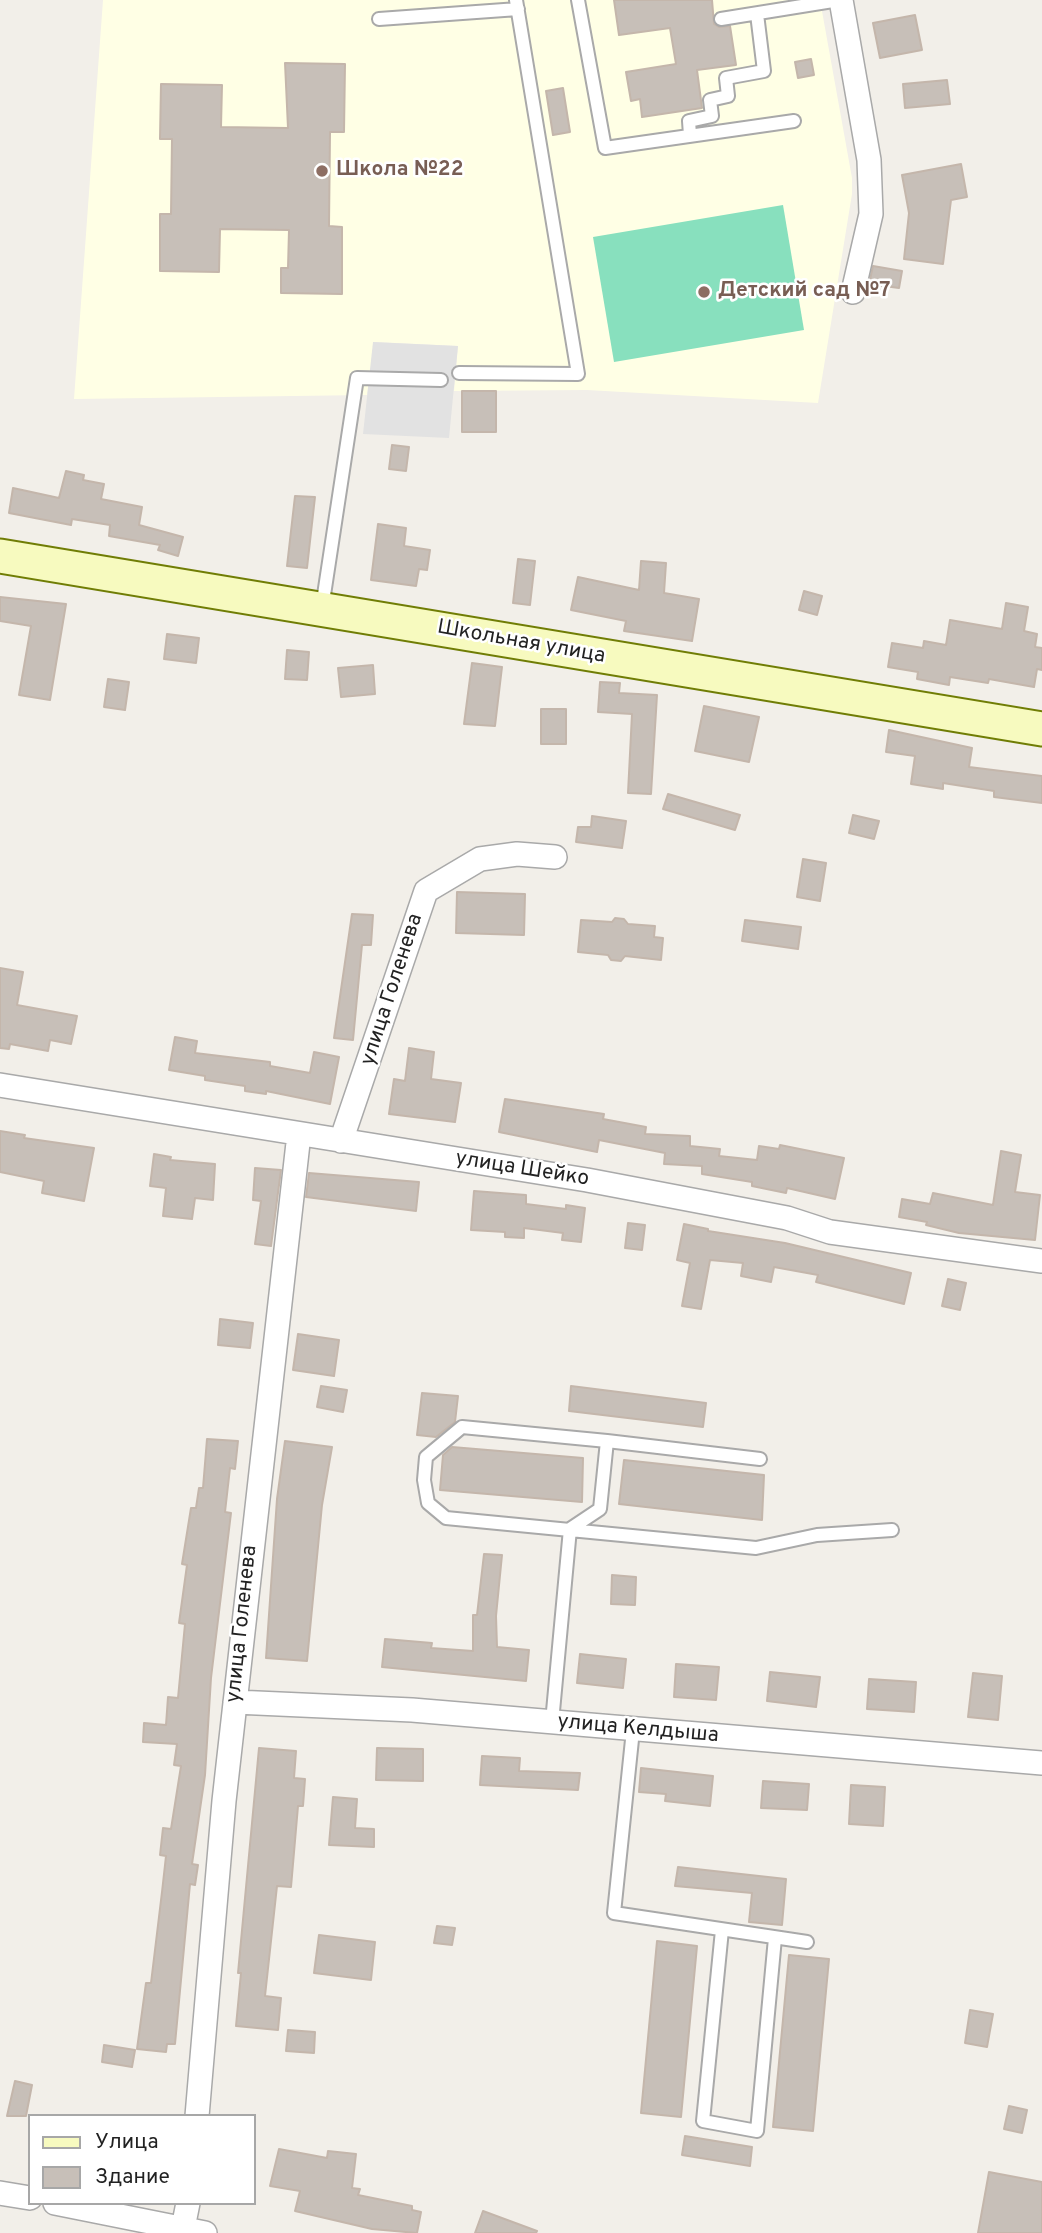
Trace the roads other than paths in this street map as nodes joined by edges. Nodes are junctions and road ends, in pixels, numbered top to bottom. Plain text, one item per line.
1 (578, 0) edge
2 (840, 0) edge
3 (517, 5) edge
4 (778, 5) edge
5 (757, 14) junction
6 (379, 19) dead end
7 (721, 19) dead end
8 (794, 121) dead end
9 (690, 135) junction
10 (853, 292) dead end
11 (459, 373) dead end
12 (441, 380) dead end
13 (0, 556) edge
14 (322, 608) junction
15 (1042, 729) edge
16 (555, 857) dead end
17 (0, 1086) edge
18 (299, 1134) junction
19 (341, 1141) junction
20 (1042, 1261) edge
21 (607, 1441) junction
22 (760, 1459) dead end
23 (570, 1529) junction
24 (892, 1530) dead end
25 (234, 1703) junction
26 (552, 1722) junction
27 (633, 1730) junction
28 (1042, 1763) edge
29 (722, 1930) junction
30 (775, 1938) junction
31 (807, 1942) dead end
32 (197, 2114) edge
33 (0, 2193) edge
34 (28, 2198) edge
35 (65, 2205) edge
36 (188, 2205) edge
37 (183, 2228) junction
38 (205, 2233) edge

1 - 9 lane
2 - 4 lane
2 - 10 street
3 - 6 lane
3 - 11 lane
4 - 5 lane
5 - 7 lane
5 - 9 lane
8 - 9 lane
12 - 14 lane
13 - 14 street, Школьная улица
14 - 15 street, Школьная улица
16 - 19 street, улица Голенева
17 - 18 street, улица Шейко
18 - 19 street, улица Шейко
18 - 25 street, улица Голенева
19 - 20 street, улица Шейко
21 - 22 lane
21 - 23 lane
21 - 23 lane
23 - 24 lane
23 - 26 lane
25 - 26 street, улица Келдыша
25 - 32 street, улица Голенева
26 - 27 street, улица Келдыша
27 - 28 street, улица Келдыша
27 - 29 lane
29 - 30 lane
29 - 30 lane
30 - 31 lane
33 - 34 street
35 - 37 street
36 - 37 street
37 - 38 street

